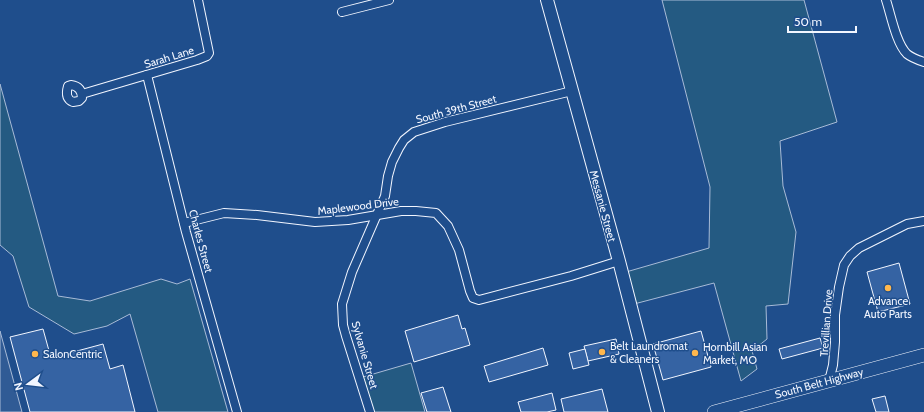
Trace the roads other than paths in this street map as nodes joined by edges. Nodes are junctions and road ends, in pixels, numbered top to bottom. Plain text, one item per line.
1 (198, 0) edge
2 (389, 0) edge
3 (547, 0) edge
4 (886, 0) edge
5 (342, 12) dead end
6 (924, 62) edge
7 (147, 75) junction
8 (572, 91) junction
9 (82, 94) dead end
10 (377, 215) junction
11 (924, 221) edge
12 (184, 223) junction
13 (619, 261) junction
14 (924, 354) edge
15 (829, 381) junction
16 (720, 411) edge
17 (237, 412) edge
18 (370, 412) edge
19 (658, 412) edge

1 - 7 street, Sarah Lane
2 - 5 street
3 - 8 street, Messanie Street
4 - 6 street
7 - 9 street, Sarah Lane
7 - 12 street, Charles Street
8 - 10 street, South 39th Street
8 - 13 street, Messanie Street
10 - 12 street, Maplewood Drive
10 - 13 street, Maplewood Drive
10 - 18 street, Sylvanie Street
11 - 15 street, Trevillian Drive
12 - 17 street, Charles Street
13 - 19 street, Messanie Street
14 - 15 main road, South Belt Highway
15 - 16 main road, South Belt Highway

